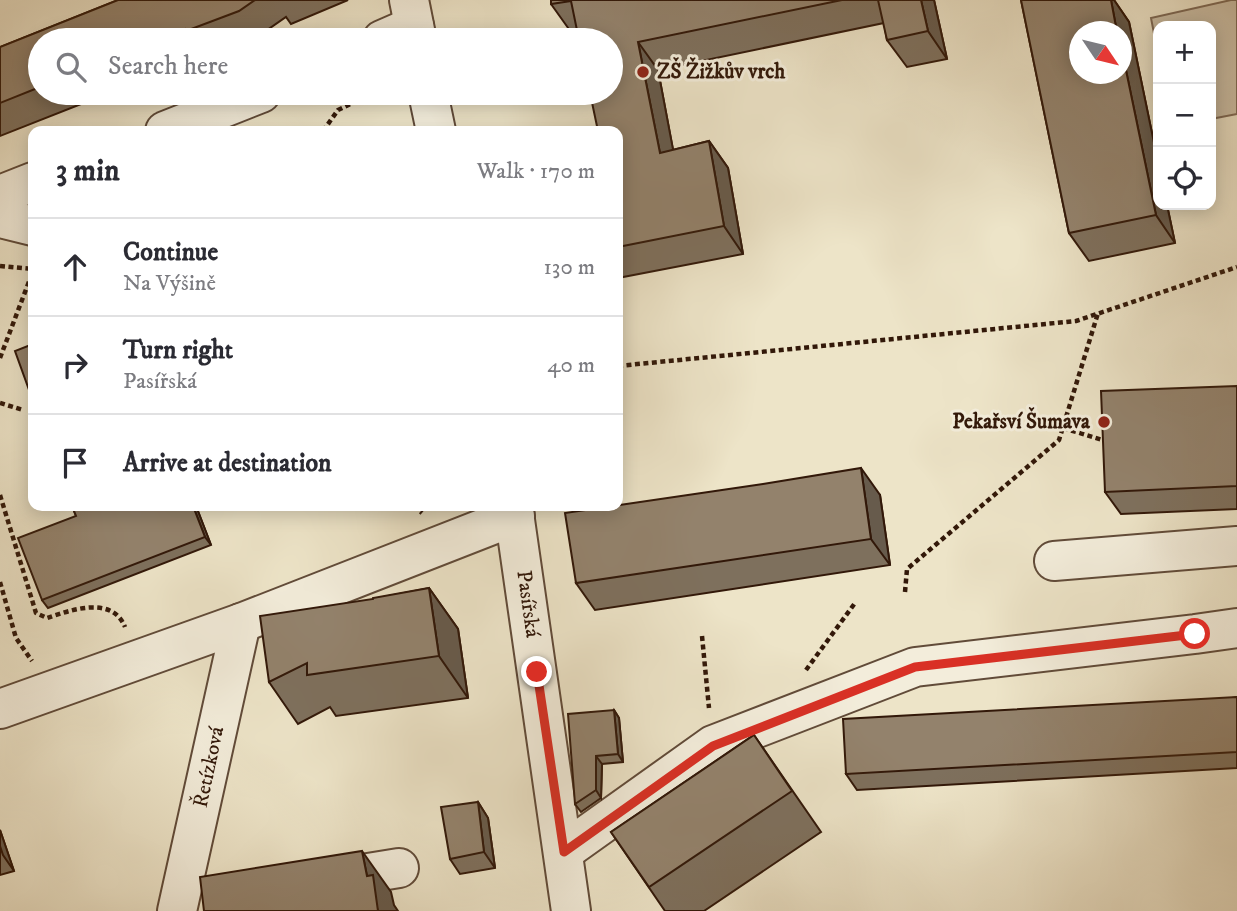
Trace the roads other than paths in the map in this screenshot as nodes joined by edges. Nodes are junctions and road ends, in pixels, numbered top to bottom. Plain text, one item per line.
1 (245, 105) edge
2 (431, 105) edge
3 (226, 120) edge
4 (193, 126) edge
5 (435, 126) edge
6 (28, 184) edge
7 (0, 195) edge
8 (0, 218) edge
9 (28, 225) edge
10 (514, 511) edge
11 (1237, 546) edge
12 (1054, 561) dead end
13 (240, 622) junction
14 (1237, 628) edge
15 (4, 695) edge
16 (564, 852) junction
17 (399, 868) dead end
18 (289, 886) edge
19 (220, 898) edge
20 (178, 908) edge
21 (571, 911) edge

1 - 3 street
2 - 5 street
3 - 4 street
6 - 7 street
8 - 9 street
10 - 13 street
10 - 16 street, Pasířská
11 - 12 street
13 - 15 street
13 - 20 street, Řetízková
14 - 16 street
16 - 21 street, Pasířská
17 - 18 street
19 - 20 street

